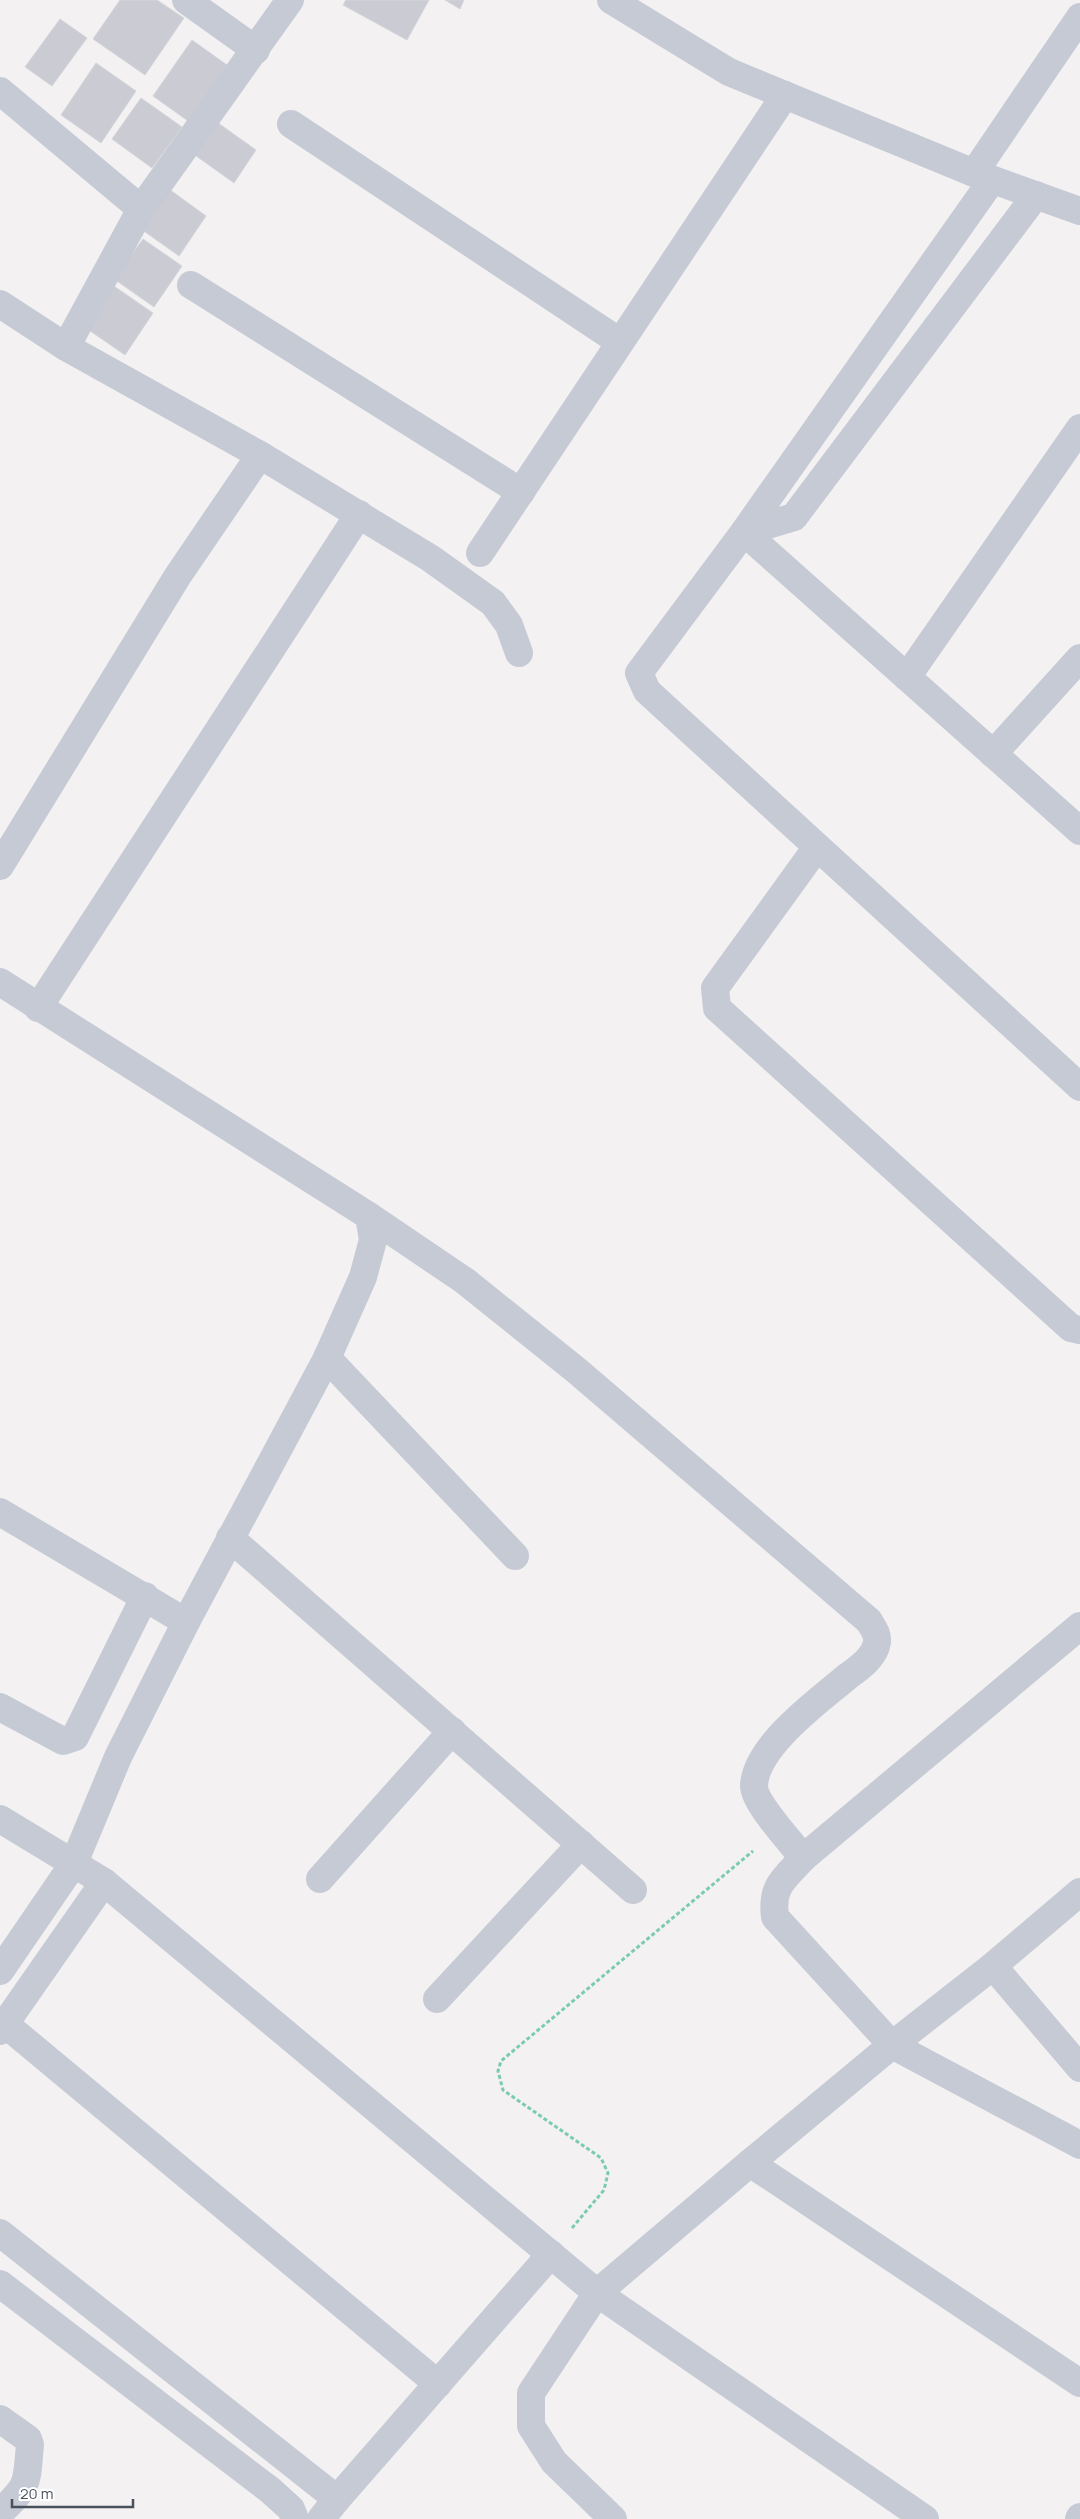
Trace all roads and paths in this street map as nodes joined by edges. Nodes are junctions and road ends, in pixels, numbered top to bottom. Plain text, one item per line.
1 (186, 0) edge
2 (290, 0) edge
3 (611, 0) edge
4 (1080, 17) edge
5 (256, 50) junction
6 (0, 91) edge
7 (785, 95) junction
8 (291, 124) dead end
9 (983, 177) junction
10 (1036, 195) junction
11 (141, 209) junction
12 (1080, 211) edge
13 (191, 285) dead end
14 (0, 304) edge
15 (620, 342) junction
16 (66, 347) junction
17 (1080, 428) edge
18 (260, 455) junction
19 (521, 492) junction
20 (359, 514) junction
21 (744, 532) junction
22 (480, 553) dead end
23 (519, 653) dead end
24 (1080, 658) edge
25 (907, 677) junction
26 (994, 754) junction
27 (1080, 831) edge
28 (817, 847) junction
29 (0, 866) edge
30 (0, 982) edge
31 (38, 1008) junction
32 (1080, 1087) edge
33 (369, 1216) junction
34 (1080, 1330) edge
35 (327, 1358) junction
36 (0, 1512) edge
37 (230, 1538) junction
38 (516, 1556) dead end
39 (144, 1596) junction
40 (186, 1622) junction
41 (1080, 1626) edge
42 (0, 1707) edge
43 (452, 1731) junction
44 (0, 1819) edge
45 (780, 1828) junction
46 (581, 1844) junction
47 (803, 1858) junction
48 (74, 1863) junction
49 (320, 1879) dead end
50 (104, 1882) junction
51 (633, 1890) dead end
52 (1080, 1892) edge
53 (993, 1966) junction
54 (0, 1971) edge
55 (437, 1999) dead end
56 (2, 2027) edge
57 (892, 2045) junction
58 (1080, 2068) edge
59 (1080, 2145) edge
60 (750, 2163) junction
61 (0, 2233) edge
62 (551, 2254) junction
63 (0, 2284) edge
64 (597, 2293) junction
65 (1080, 2383) edge
66 (438, 2384) junction
67 (0, 2419) edge
68 (329, 2509) edge
69 (0, 2513) edge
70 (295, 2519) edge
71 (613, 2519) edge
72 (925, 2519) edge

1 - 5 street
2 - 5 street
3 - 7 street
4 - 9 street
5 - 11 street
6 - 11 street
7 - 9 street
7 - 15 street
8 - 15 street
9 - 10 street
9 - 21 street
10 - 12 street
10 - 21 street
11 - 16 street
13 - 19 street
14 - 16 street
15 - 19 street
16 - 18 street
17 - 25 street
18 - 20 street
18 - 29 street
19 - 22 street
20 - 23 street
20 - 31 street
21 - 25 street
21 - 28 street
24 - 26 street
25 - 26 street
26 - 27 street
28 - 32 street
28 - 34 street
30 - 31 street
31 - 33 street
33 - 35 street
33 - 45 street
35 - 37 street
35 - 38 street
36 - 39 street
37 - 40 street
37 - 43 street
39 - 40 street
39 - 42 street
40 - 48 street
41 - 47 street
43 - 46 street
43 - 49 street
44 - 48 street
45 - 47 street
45 - 62 path
46 - 51 street
46 - 55 street
47 - 57 street
48 - 50 street
48 - 54 street
50 - 56 street
50 - 62 street
52 - 53 street
53 - 57 street
53 - 58 street
56 - 66 street
57 - 59 street
57 - 60 street
60 - 64 street
60 - 65 street
61 - 68 street
62 - 64 street
62 - 66 street
63 - 70 street
64 - 71 street
64 - 72 street
66 - 68 street
67 - 69 street

